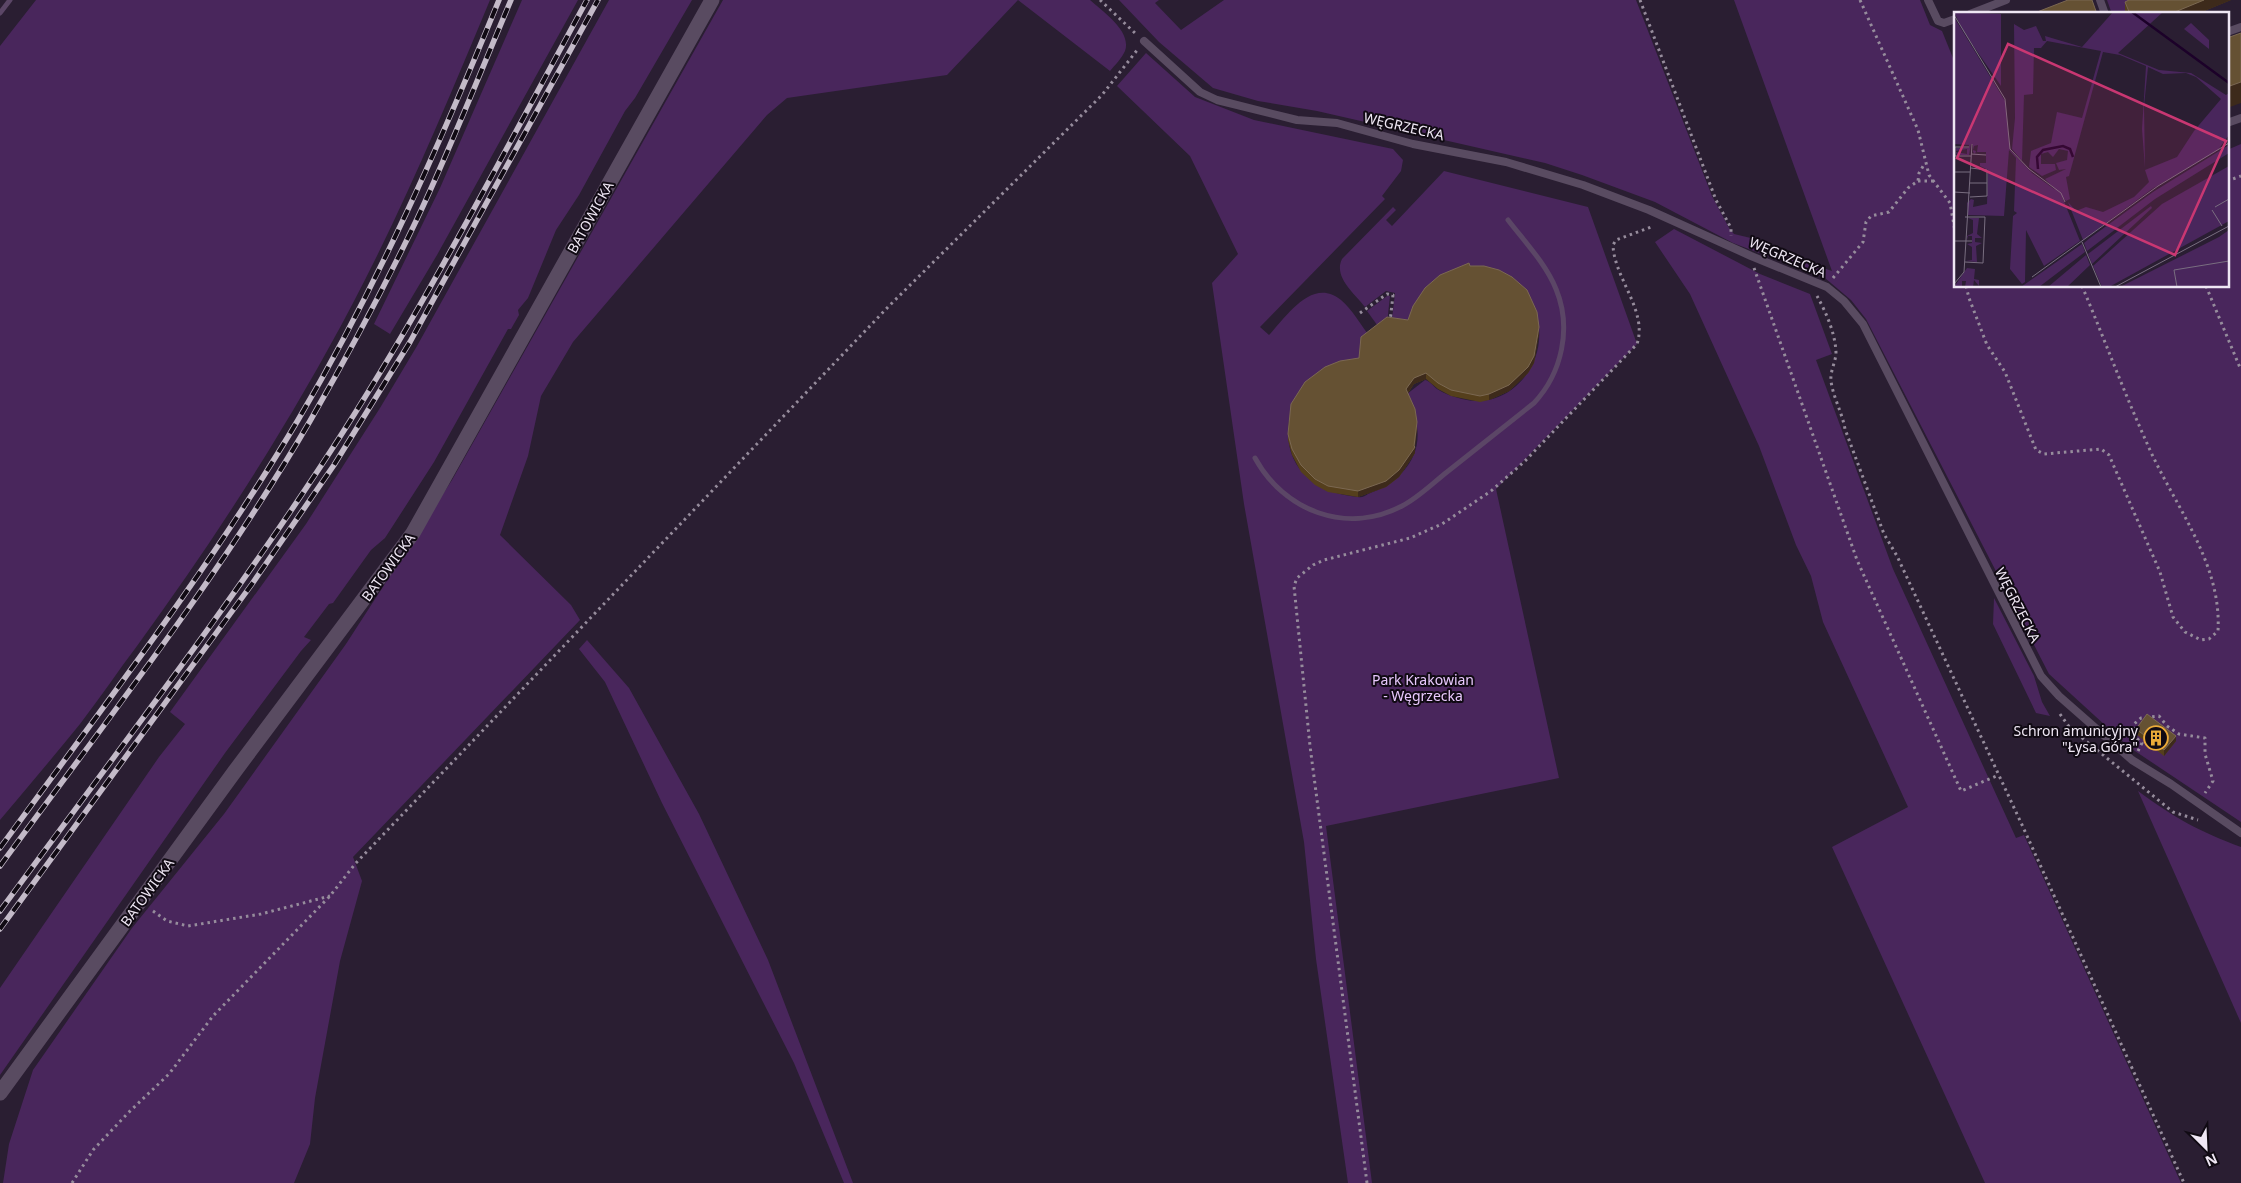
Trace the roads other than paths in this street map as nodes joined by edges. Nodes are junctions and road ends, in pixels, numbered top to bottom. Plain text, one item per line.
1 (712, 0) edge
2 (1928, 0) edge
3 (2006, 0) edge
4 (2100, 0) edge
5 (1975, 12) edge
6 (2104, 12) edge
7 (1954, 19) edge
8 (2241, 26) edge
9 (2228, 32) edge
10 (1144, 41) road end
11 (2241, 118) edge
12 (2228, 123) edge
13 (2241, 833) edge
14 (0, 1093) edge

1 - 14 street, BATOWICKA
2 - 7 lane
3 - 5 lane
4 - 6 lane
8 - 9 lane
10 - 13 lane, WĘGRZECKA
11 - 12 lane

